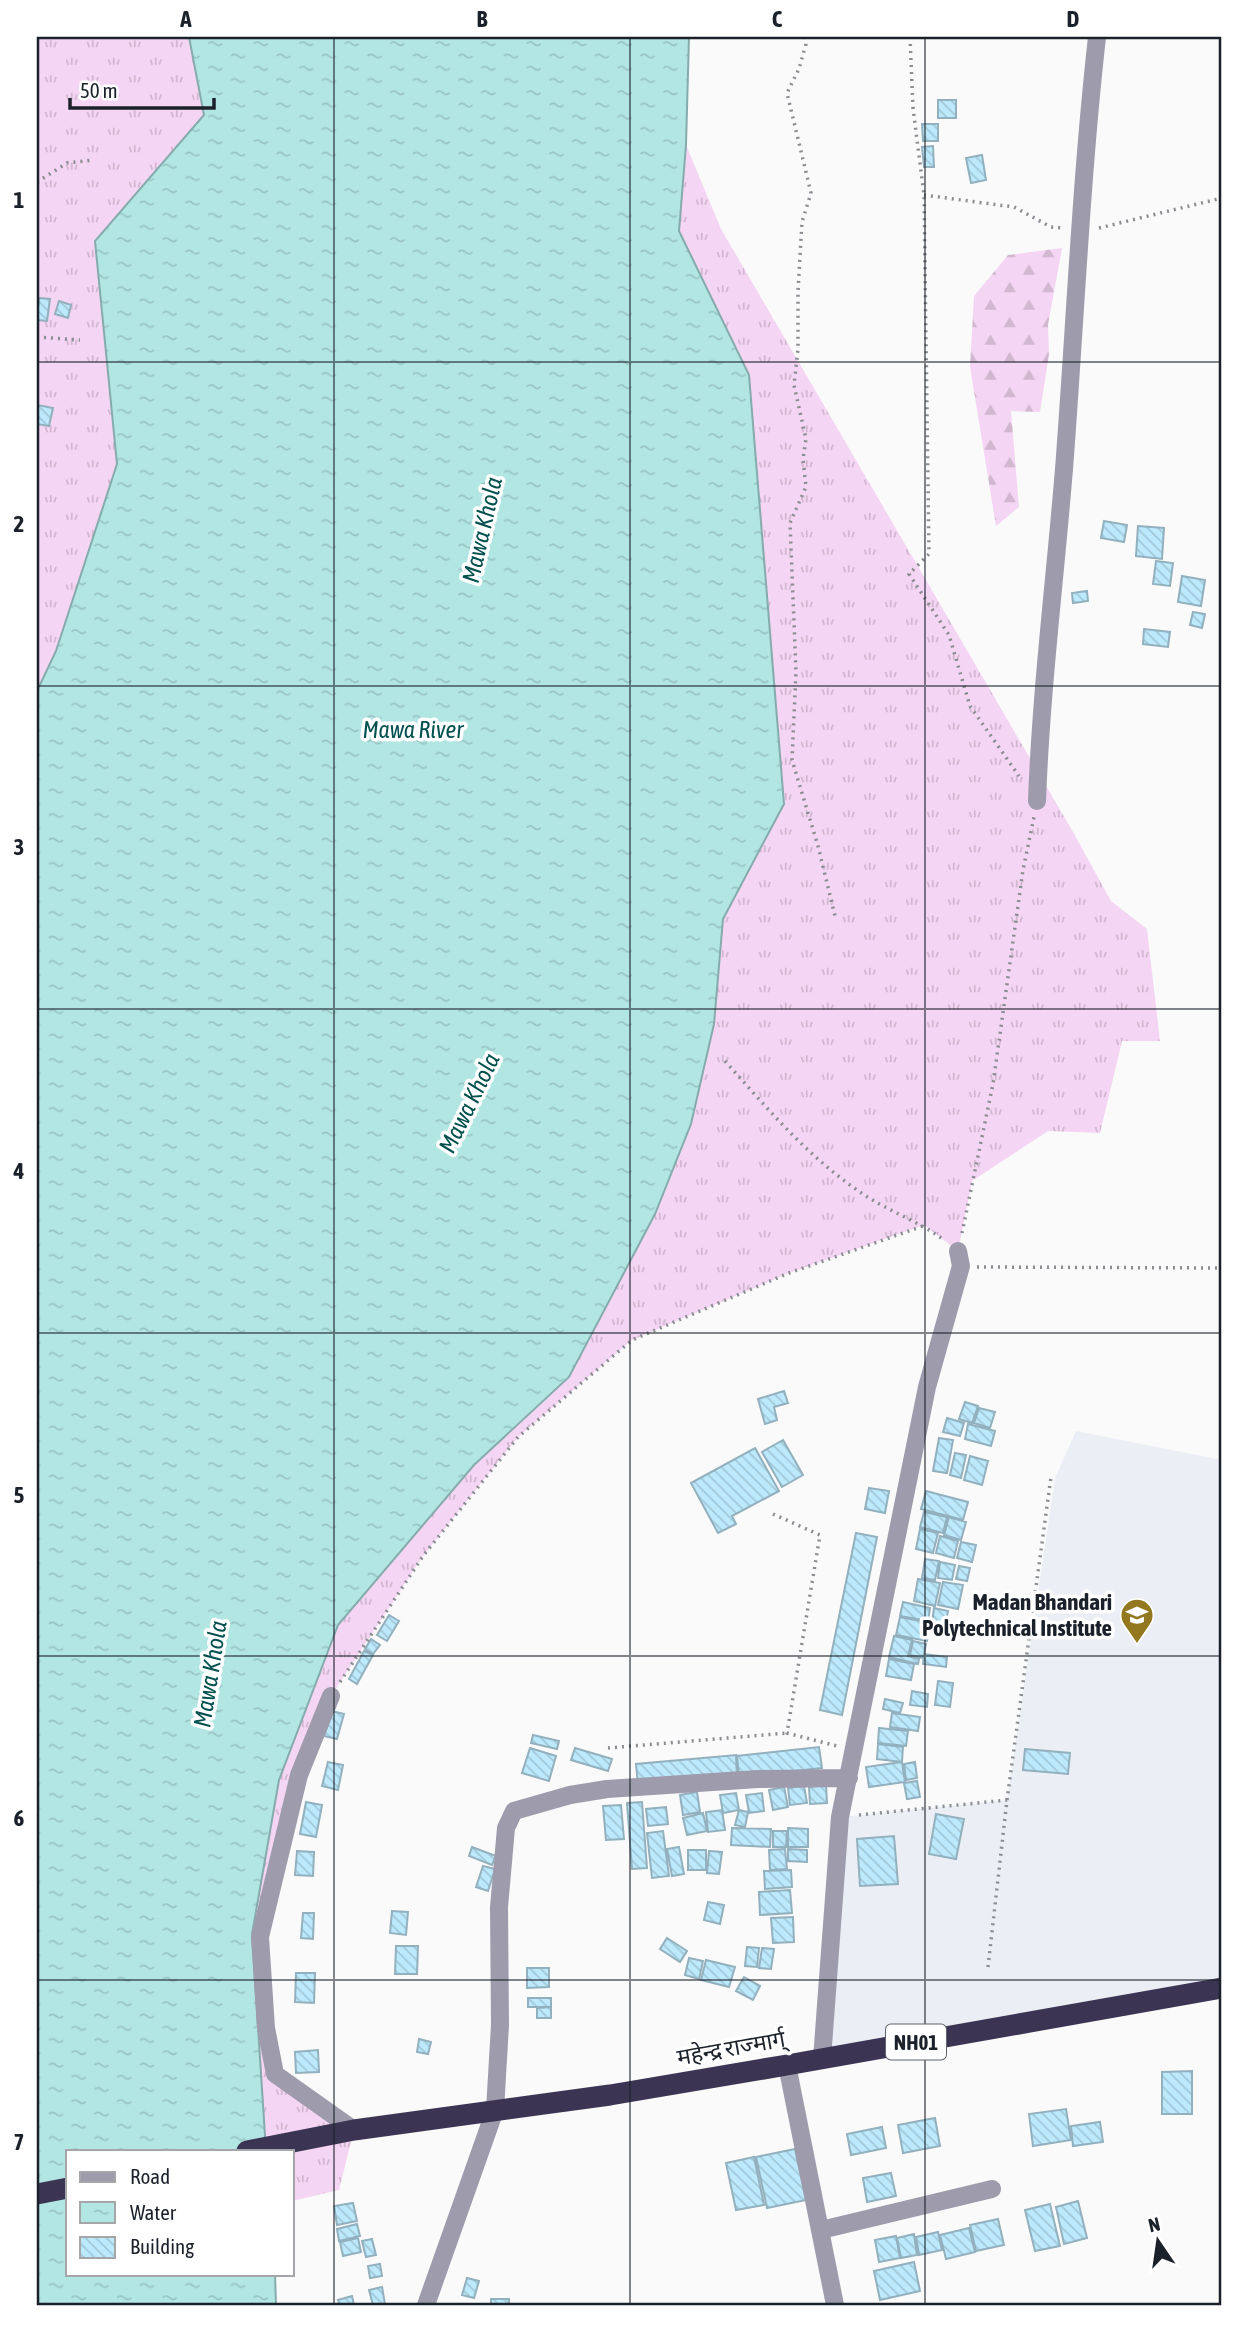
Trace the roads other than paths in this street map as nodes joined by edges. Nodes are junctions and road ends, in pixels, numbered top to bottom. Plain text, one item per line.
1 (1097, 37) edge
2 (1037, 801) road end
3 (959, 1259) road end
4 (331, 1696) road end
5 (849, 1778) junction
6 (1222, 1988) edge
7 (822, 2059) junction
8 (788, 2065) junction
9 (495, 2110) junction
10 (355, 2130) junction
11 (252, 2150) edge
12 (66, 2188) edge
13 (992, 2189) dead end
14 (37, 2194) edge
15 (821, 2230) junction
16 (426, 2305) edge
17 (835, 2305) edge

1 - 2 street
3 - 5 street
4 - 10 street
5 - 7 street
5 - 9 street
6 - 7 highway, महेन्द्र राज्मार्ग् / NH01
7 - 8 highway, महेन्द्र राज्मार्ग् / NH01
8 - 9 highway, महेन्द्र राज्मार्ग् / NH01
8 - 15 street
9 - 10 highway, महेन्द्र राज्मार्ग् / NH01
9 - 16 street
10 - 11 highway, महेन्द्र राज्मार्ग् / NH01
12 - 14 highway
13 - 15 street
15 - 17 street

